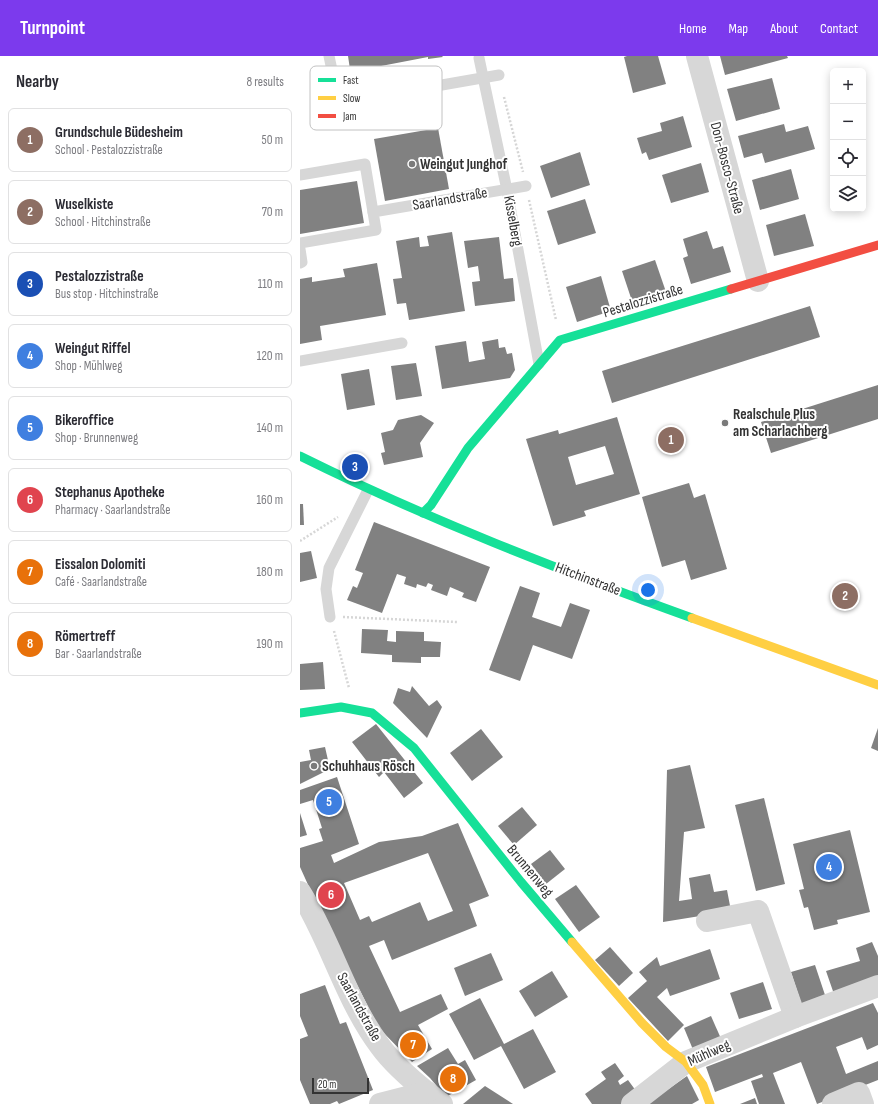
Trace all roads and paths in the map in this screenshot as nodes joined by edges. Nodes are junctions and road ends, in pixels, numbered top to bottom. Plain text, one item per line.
1 (329, 56) edge
2 (696, 56) edge
3 (479, 58) dead end
4 (331, 66) edge
5 (499, 75) dead end
6 (483, 78) junction
7 (442, 85) edge
8 (300, 175) edge
9 (526, 186) dead end
10 (507, 190) junction
11 (373, 212) junction
12 (300, 243) edge
13 (878, 245) edge
14 (300, 249) edge
15 (300, 262) edge
16 (758, 281) junction
17 (402, 343) dead end
18 (300, 361) edge
19 (539, 364) junction
20 (300, 456) edge
21 (368, 490) junction
22 (360, 503) junction
23 (422, 513) junction
24 (300, 541) edge
25 (330, 617) junction
26 (457, 622) dead end
27 (878, 685) edge
28 (355, 710) junction
29 (300, 713) edge
30 (300, 892) edge
31 (707, 921) dead end
32 (877, 990) edge
33 (795, 1017) junction
34 (686, 1062) junction
35 (435, 1098) edge
36 (380, 1104) edge
37 (632, 1104) edge
38 (710, 1104) edge
39 (833, 1104) edge
40 (863, 1104) edge

1 - 4 lane
2 - 16 street, Don-Bosco-Straße
3 - 6 lane, Kisselberg
5 - 6 lane
6 - 7 lane
6 - 10 lane, Kisselberg
8 - 11 lane
9 - 10 lane, Saarlandstraße
10 - 11 lane, Saarlandstraße
10 - 19 lane, Kisselberg
11 - 12 lane
13 - 16 street, Pestalozzistraße
14 - 15 lane
16 - 19 street, Pestalozzistraße
17 - 18 lane
19 - 23 street, Pestalozzistraße
20 - 21 street, Hitchinstraße
21 - 22 lane
21 - 23 street, Hitchinstraße
22 - 24 path
22 - 25 lane
23 - 27 street, Hitchinstraße
25 - 26 path
25 - 28 path
28 - 29 street, Brunnenweg
28 - 34 street, Brunnenweg
30 - 35 street, Saarlandstraße
31 - 33 street
32 - 33 street, Mühlweg
33 - 34 street, Mühlweg
34 - 37 street, Mühlweg
34 - 38 street, Brunnenweg
35 - 36 street
39 - 40 street

